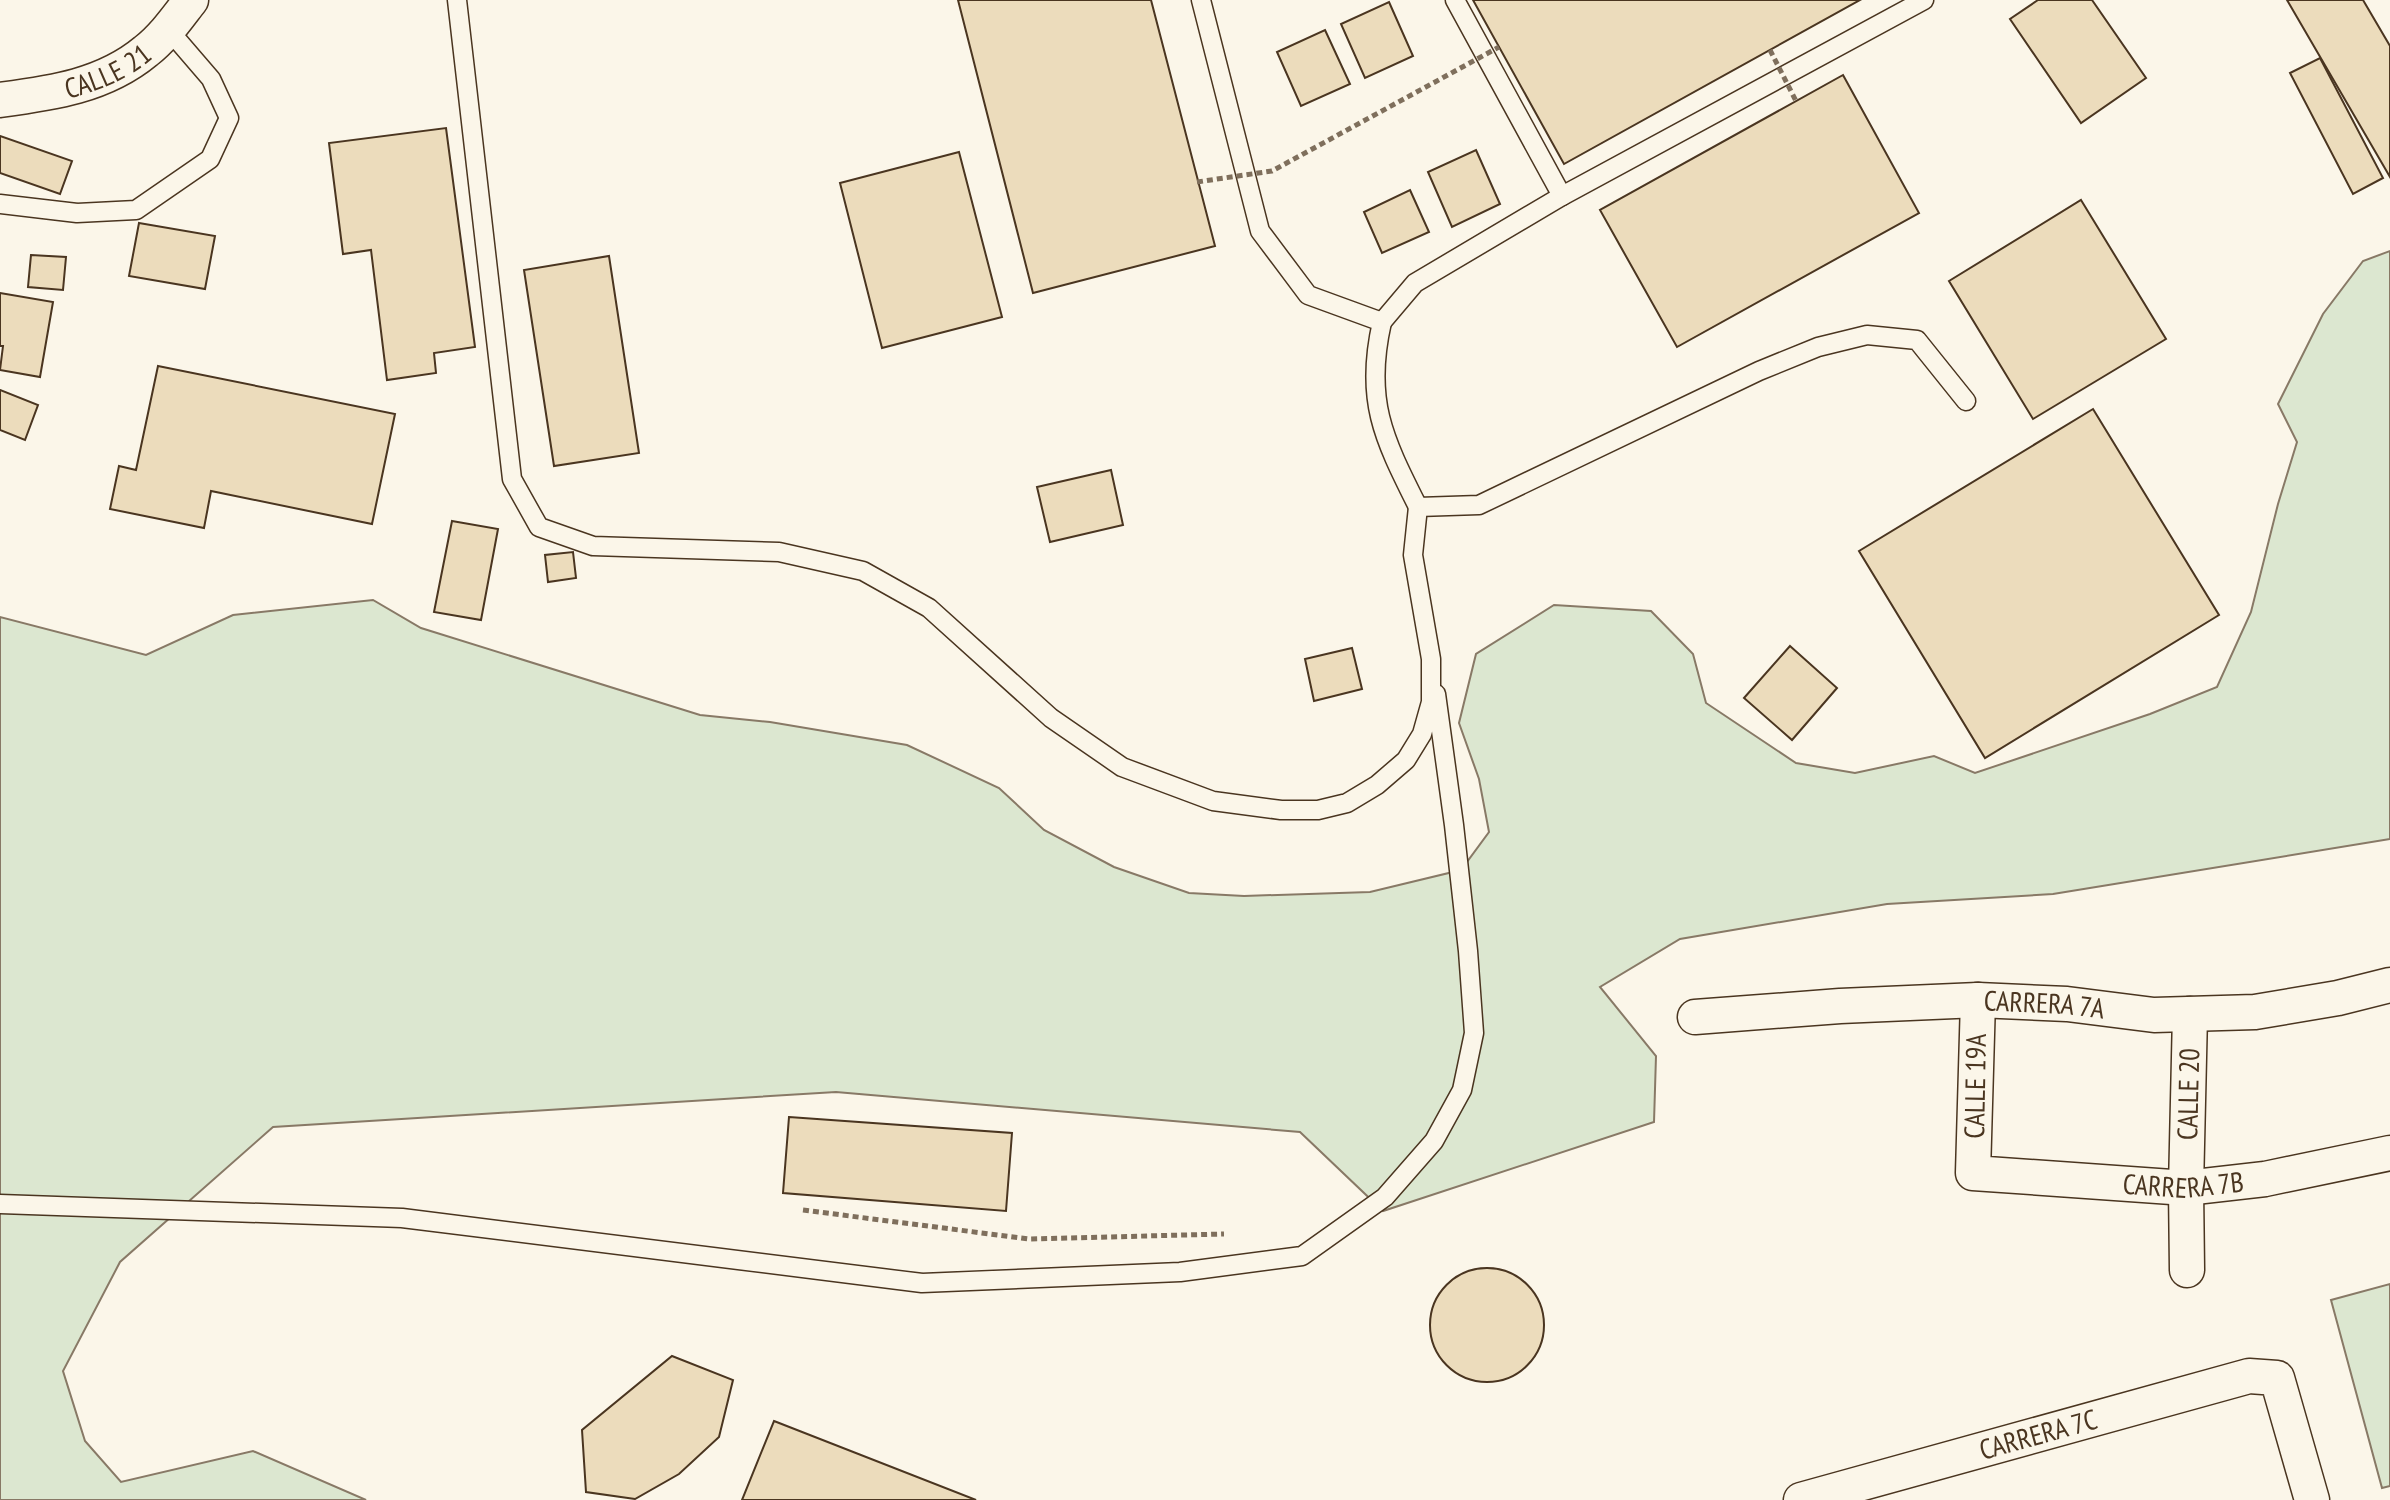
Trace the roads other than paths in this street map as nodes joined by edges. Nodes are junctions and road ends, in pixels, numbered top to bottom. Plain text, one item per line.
1 (191, 0) edge
2 (457, 0) edge
3 (1201, 0) edge
4 (1455, 0) edge
5 (1924, 0) edge
6 (168, 29) junction
7 (0, 100) edge
8 (1562, 196) junction
9 (0, 204) edge
10 (1382, 322) junction
11 (1966, 401) dead end
12 (1418, 507) junction
13 (1431, 659) junction
14 (2390, 985) edge
15 (1978, 1000) junction
16 (2190, 1014) junction
17 (1695, 1017) dead end
18 (2390, 1153) edge
19 (1973, 1173) joint
20 (2186, 1188) junction
21 (0, 1204) edge
22 (2187, 1270) dead end
23 (1801, 1500) edge
24 (2312, 1500) edge

1 - 6 street, CALLE 21
2 - 13 lane
3 - 10 lane
4 - 8 lane
5 - 8 lane
6 - 7 street, CALLE 21
6 - 9 lane
8 - 10 lane
10 - 12 lane
11 - 12 lane
12 - 13 lane
13 - 21 lane
14 - 16 street, CARRERA 7A
15 - 16 street, CARRERA 7A
15 - 17 street, CARRERA 7A
15 - 19 street, CALLE 19A
16 - 20 street, CALLE 20
18 - 20 street, CARRERA 7B
19 - 20 street, CARRERA 7B
20 - 22 street, CALLE 20
23 - 24 street, CARRERA 7C

